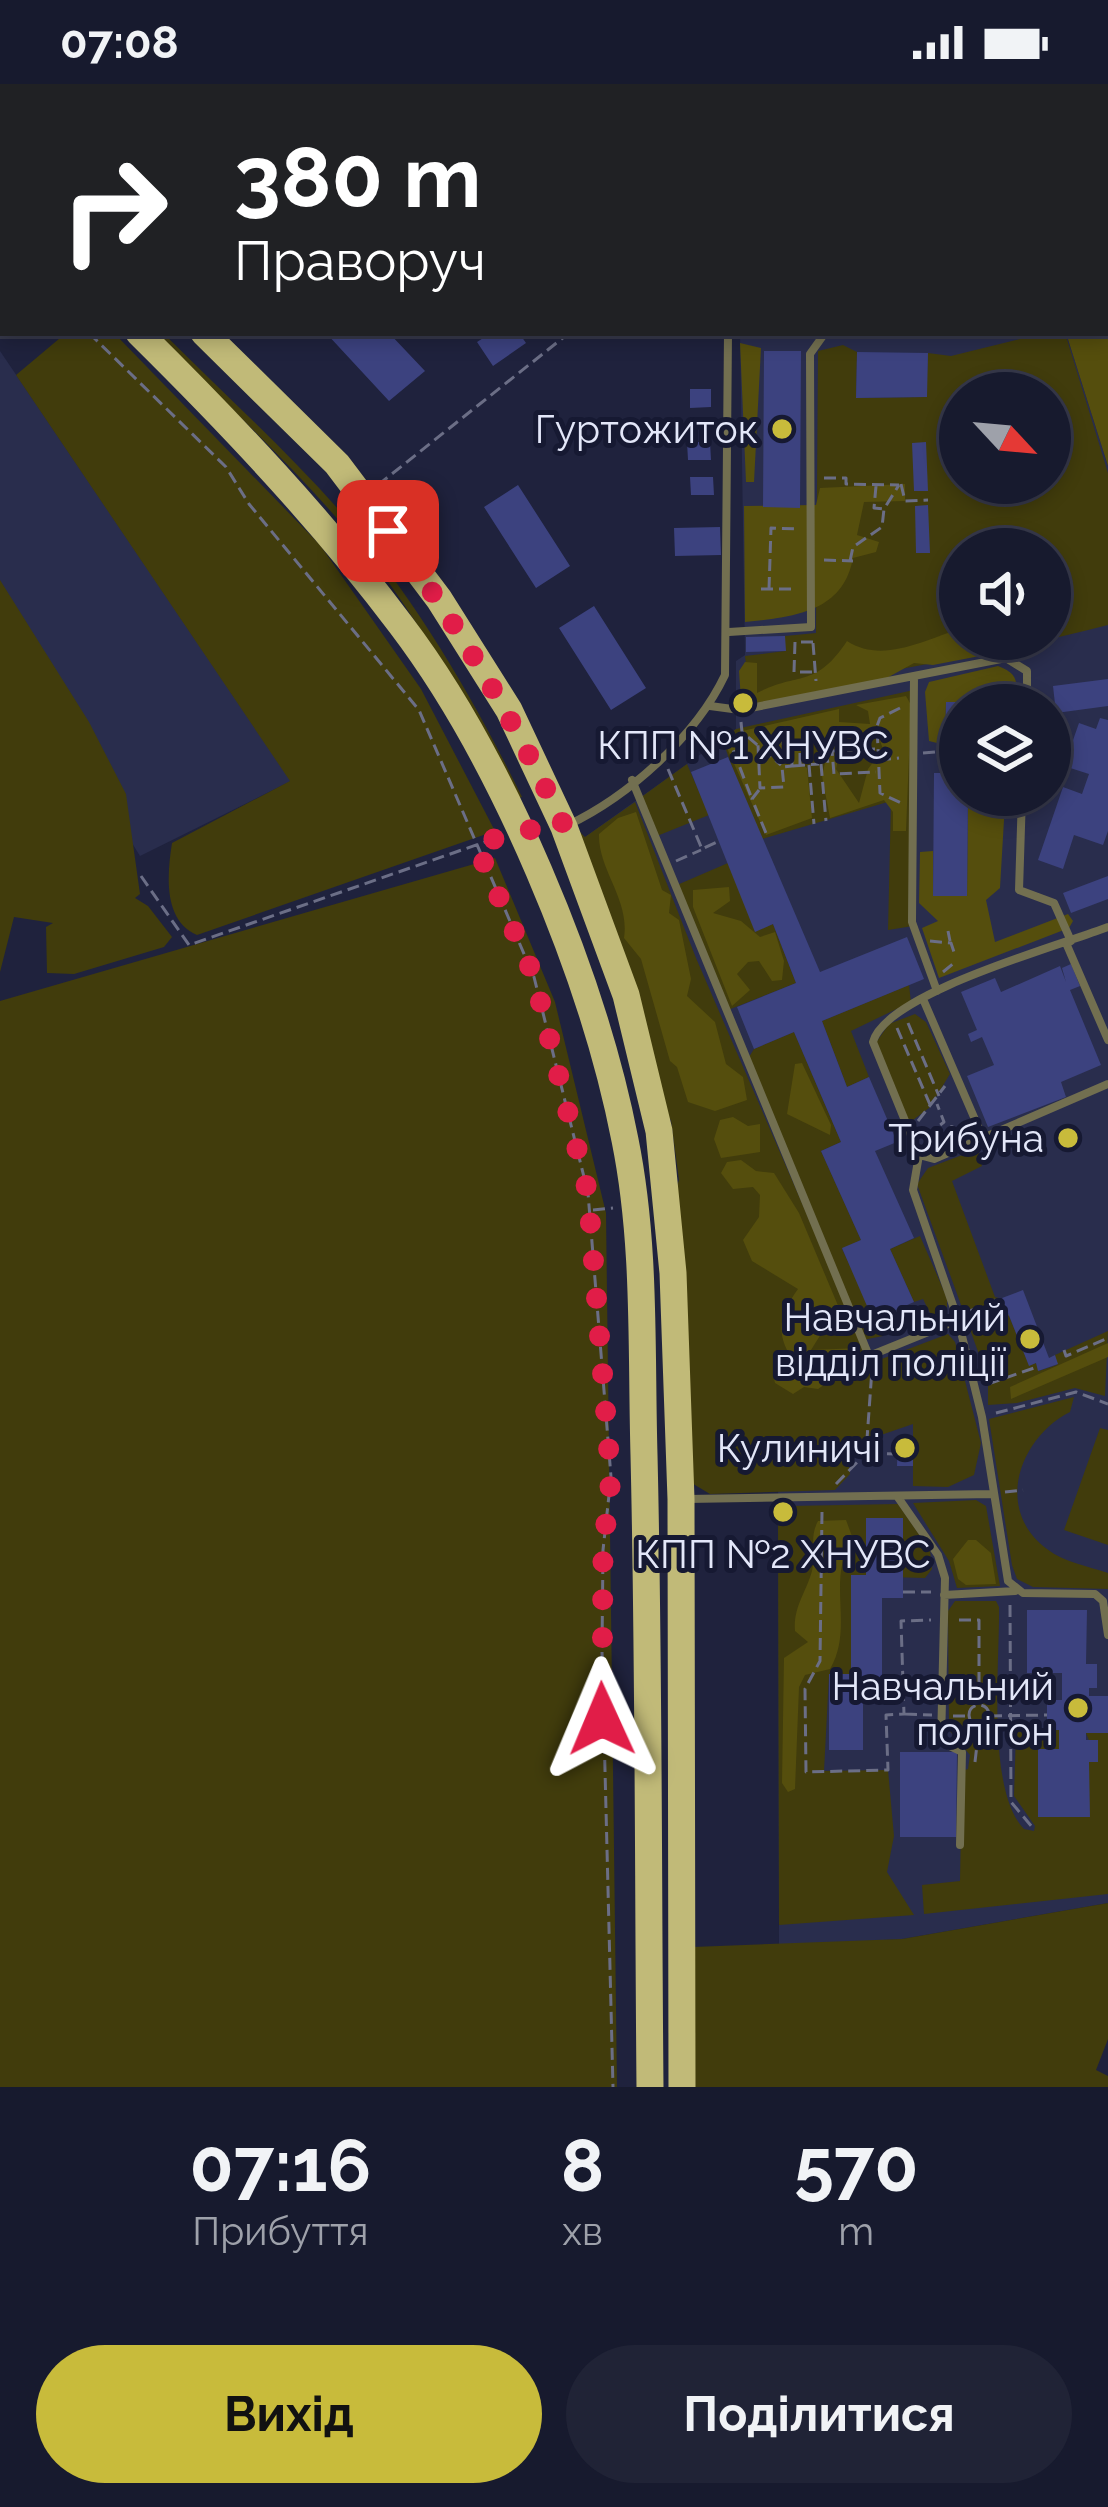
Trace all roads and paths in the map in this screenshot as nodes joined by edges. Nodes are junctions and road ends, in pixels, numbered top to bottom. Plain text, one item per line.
1 (92, 336) edge
2 (142, 336) edge
3 (208, 336) edge
4 (565, 336) edge
5 (728, 336) edge
6 (823, 336) edge
7 (810, 478) junction
8 (877, 484) junction
9 (899, 484) junction
10 (362, 498) junction
11 (928, 500) dead end
12 (884, 509) junction
13 (811, 530) junction
14 (811, 560) junction
15 (760, 589) dead end
16 (769, 589) junction
17 (811, 590) junction
18 (811, 627) junction
19 (729, 632) junction
20 (813, 643) junction
21 (816, 673) junction
22 (914, 676) junction
23 (1027, 684) edge
24 (818, 695) junction
25 (710, 706) junction
26 (914, 707) junction
27 (740, 710) junction
28 (742, 733) junction
29 (758, 746) junction
30 (877, 748) junction
31 (939, 752) edge
32 (913, 755) junction
33 (662, 757) junction
34 (877, 760) junction
35 (827, 763) junction
36 (800, 765) junction
37 (809, 765) junction
38 (782, 766) junction
39 (792, 766) junction
40 (876, 772) junction
41 (632, 780) junction
42 (760, 788) junction
43 (752, 799) junction
44 (906, 803) junction
45 (891, 804) dead end
46 (1021, 816) edge
47 (826, 820) dead end
48 (814, 824) dead end
49 (564, 826) junction
50 (518, 831) junction
51 (768, 838) dead end
52 (719, 842) dead end
53 (476, 845) junction
54 (702, 849) junction
55 (668, 865) junction
56 (141, 876) dead end
57 (1108, 927) edge
58 (947, 932) dead end
59 (917, 936) junction
60 (1068, 942) junction
61 (951, 943) junction
62 (955, 955) dead end
63 (937, 991) junction
64 (923, 999) junction
65 (903, 1010) junction
66 (892, 1016) junction
67 (1108, 1040) edge
68 (922, 1055) junction
69 (911, 1060) junction
70 (954, 1071) junction
71 (1108, 1084) edge
72 (937, 1098) junction
73 (932, 1107) junction
74 (944, 1122) junction
75 (941, 1129) junction
76 (911, 1136) junction
77 (983, 1138) junction
78 (919, 1155) junction
79 (615, 1208) dead end
80 (589, 1210) junction
81 (996, 1300) dead end
82 (1008, 1314) dead end
83 (958, 1318) junction
84 (962, 1334) junction
85 (1108, 1338) edge
86 (1064, 1350) dead end
87 (869, 1356) junction
88 (1037, 1367) dead end
89 (975, 1389) junction
90 (1108, 1403) edge
91 (982, 1417) junction
92 (866, 1454) junction
93 (897, 1454) dead end
94 (1023, 1490) dead end
95 (992, 1494) junction
96 (897, 1496) junction
97 (822, 1498) junction
98 (681, 1499) junction
99 (645, 1501) junction
100 (1013, 1591) junction
101 (903, 1592) dead end
102 (945, 1593) junction
103 (944, 1620) junction
104 (1108, 1635) edge
105 (979, 1706) junction
106 (1047, 1715) dead end
107 (1011, 1716) junction
108 (988, 1717) junction
109 (979, 1725) junction
110 (962, 1763) junction
111 (1033, 1828) dead end
112 (960, 1845) dead end
113 (613, 2087) edge
114 (650, 2087) edge
115 (682, 2087) edge

1 - 53 path
2 - 50 main road
3 - 10 main road
4 - 10 path
5 - 19 lane
6 - 7 lane
7 - 8 path
7 - 13 lane
8 - 9 path
8 - 12 path
9 - 11 path
9 - 12 path
10 - 49 main road
12 - 14 path
13 - 14 lane
13 - 16 path
14 - 17 lane
15 - 16 path
16 - 17 path
17 - 18 lane
18 - 19 lane
18 - 20 path
19 - 25 lane
20 - 21 path
20 - 21 path
21 - 24 path
22 - 23 lane
22 - 24 lane
22 - 26 lane
24 - 27 lane
25 - 27 lane
25 - 33 lane
26 - 30 path
26 - 32 lane
27 - 28 path
28 - 29 path
28 - 43 path
29 - 38 path
29 - 39 path
29 - 42 path
30 - 34 path
30 - 35 path
31 - 32 path
32 - 34 path
32 - 44 lane
33 - 41 lane
33 - 54 path
34 - 40 path
35 - 36 path
35 - 37 path
35 - 40 path
35 - 47 path
36 - 37 path
36 - 39 path
37 - 48 path
38 - 39 path
38 - 42 path
40 - 44 path
41 - 49 lane
41 - 55 lane
42 - 43 path
43 - 51 path
44 - 45 path
44 - 59 lane
46 - 60 lane
49 - 50 main road
49 - 98 main road
50 - 53 path
50 - 99 main road
52 - 54 path
53 - 56 path
53 - 80 path
54 - 55 path
55 - 87 lane
57 - 60 lane
58 - 61 path
59 - 61 path
59 - 63 lane
60 - 63 lane
60 - 67 lane
61 - 62 path
63 - 64 lane
64 - 65 lane
64 - 70 lane
65 - 66 lane
65 - 68 path
66 - 69 path
66 - 76 lane
68 - 69 path
68 - 72 path
69 - 73 path
70 - 72 path
70 - 77 lane
71 - 77 lane
72 - 73 path
72 - 74 path
73 - 76 path
74 - 75 path
74 - 75 path
75 - 76 path
76 - 78 lane
77 - 78 lane
78 - 83 lane
79 - 80 path
80 - 113 path
81 - 83 path
82 - 84 path
83 - 84 lane
83 - 87 lane
84 - 89 lane
85 - 86 path
87 - 92 path
88 - 89 path
89 - 91 lane
90 - 91 path
91 - 95 lane
92 - 93 path
92 - 97 path
94 - 95 path
95 - 96 lane
95 - 100 lane
96 - 97 lane
96 - 102 lane
97 - 98 lane
97 - 103 path
98 - 99 lane
98 - 115 main road
99 - 114 main road
100 - 102 lane
100 - 104 lane
100 - 107 path
101 - 102 path
102 - 103 lane
103 - 105 path
103 - 110 lane
105 - 108 path
105 - 109 path
106 - 107 path
107 - 108 path
107 - 111 path
108 - 109 path
109 - 110 path
110 - 112 lane

